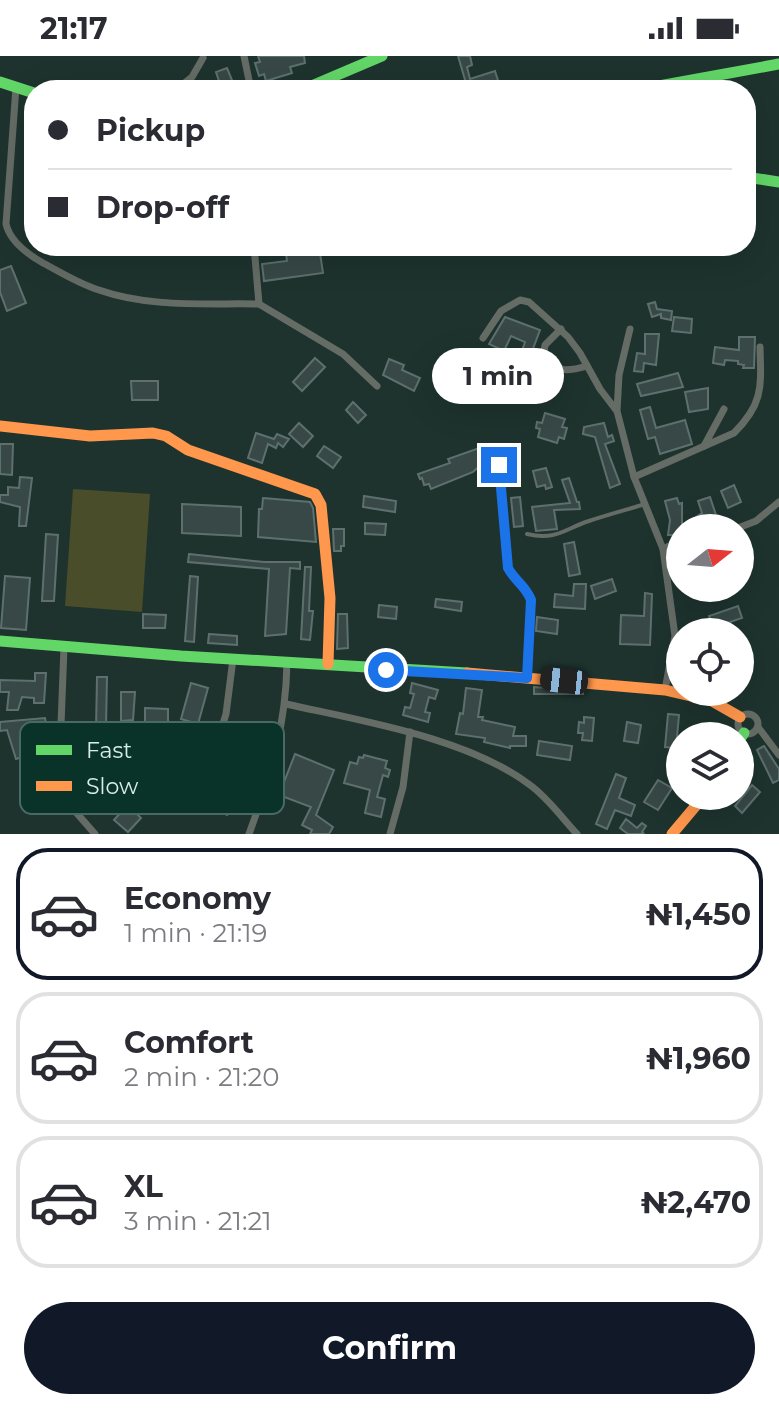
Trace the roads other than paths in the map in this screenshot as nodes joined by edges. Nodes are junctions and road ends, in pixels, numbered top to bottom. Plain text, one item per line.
1 (244, 56) edge
2 (382, 56) edge
3 (203, 58) edge
4 (779, 64) edge
5 (188, 80) edge
6 (249, 80) edge
7 (326, 80) edge
8 (692, 80) edge
9 (0, 82) edge
10 (16, 87) junction
11 (24, 90) edge
12 (756, 179) edge
13 (779, 182) edge
14 (24, 249) edge
15 (35, 256) edge
16 (255, 256) edge
17 (259, 304) junction
18 (561, 329) junction
19 (630, 329) dead end
20 (483, 338) dead end
21 (760, 347) dead end
22 (587, 366) junction
23 (377, 386) dead end
24 (724, 409) dead end
25 (617, 411) junction
26 (0, 426) edge
27 (704, 446) junction
28 (499, 465) dead end
29 (634, 477) junction
30 (779, 502) edge
31 (645, 504) junction
32 (754, 522) edge
33 (527, 534) dead end
34 (666, 548) edge
35 (663, 549) junction
36 (0, 641) edge
37 (64, 647) junction
38 (233, 659) junction
39 (287, 662) junction
40 (328, 664) junction
41 (527, 678) junction
42 (665, 690) junction
43 (286, 704) junction
44 (740, 717) junction
45 (61, 722) edge
46 (223, 722) edge
47 (282, 722) edge
48 (739, 722) edge
49 (758, 727) junction
50 (410, 732) junction
51 (754, 732) edge
52 (779, 755) edge
53 (692, 810) edge
54 (78, 814) edge
55 (257, 814) edge
56 (95, 834) edge
57 (249, 834) edge
58 (390, 834) edge
59 (577, 834) edge
60 (672, 834) edge

1 - 6 street
2 - 7 street
3 - 5 street
4 - 8 street
9 - 10 street
10 - 11 street
10 - 14 street
12 - 13 street
15 - 17 street
16 - 17 street
17 - 23 street
18 - 20 street
18 - 22 street
18 - 22 street
19 - 25 street
21 - 27 street
22 - 25 street
24 - 27 street
25 - 29 street
26 - 40 street
27 - 29 street
28 - 41 street
29 - 31 street
30 - 32 street
31 - 33 lane
31 - 35 street
34 - 35 street
35 - 42 street
36 - 37 street
37 - 38 street
37 - 45 street
38 - 39 street
38 - 46 street
39 - 40 street
39 - 43 street
40 - 41 street
41 - 42 street
42 - 44 street
43 - 47 street
43 - 50 street
44 - 48 street
44 - 49 street
49 - 51 street
49 - 52 street
50 - 58 street
50 - 59 street
53 - 60 street
54 - 56 street
55 - 57 street

